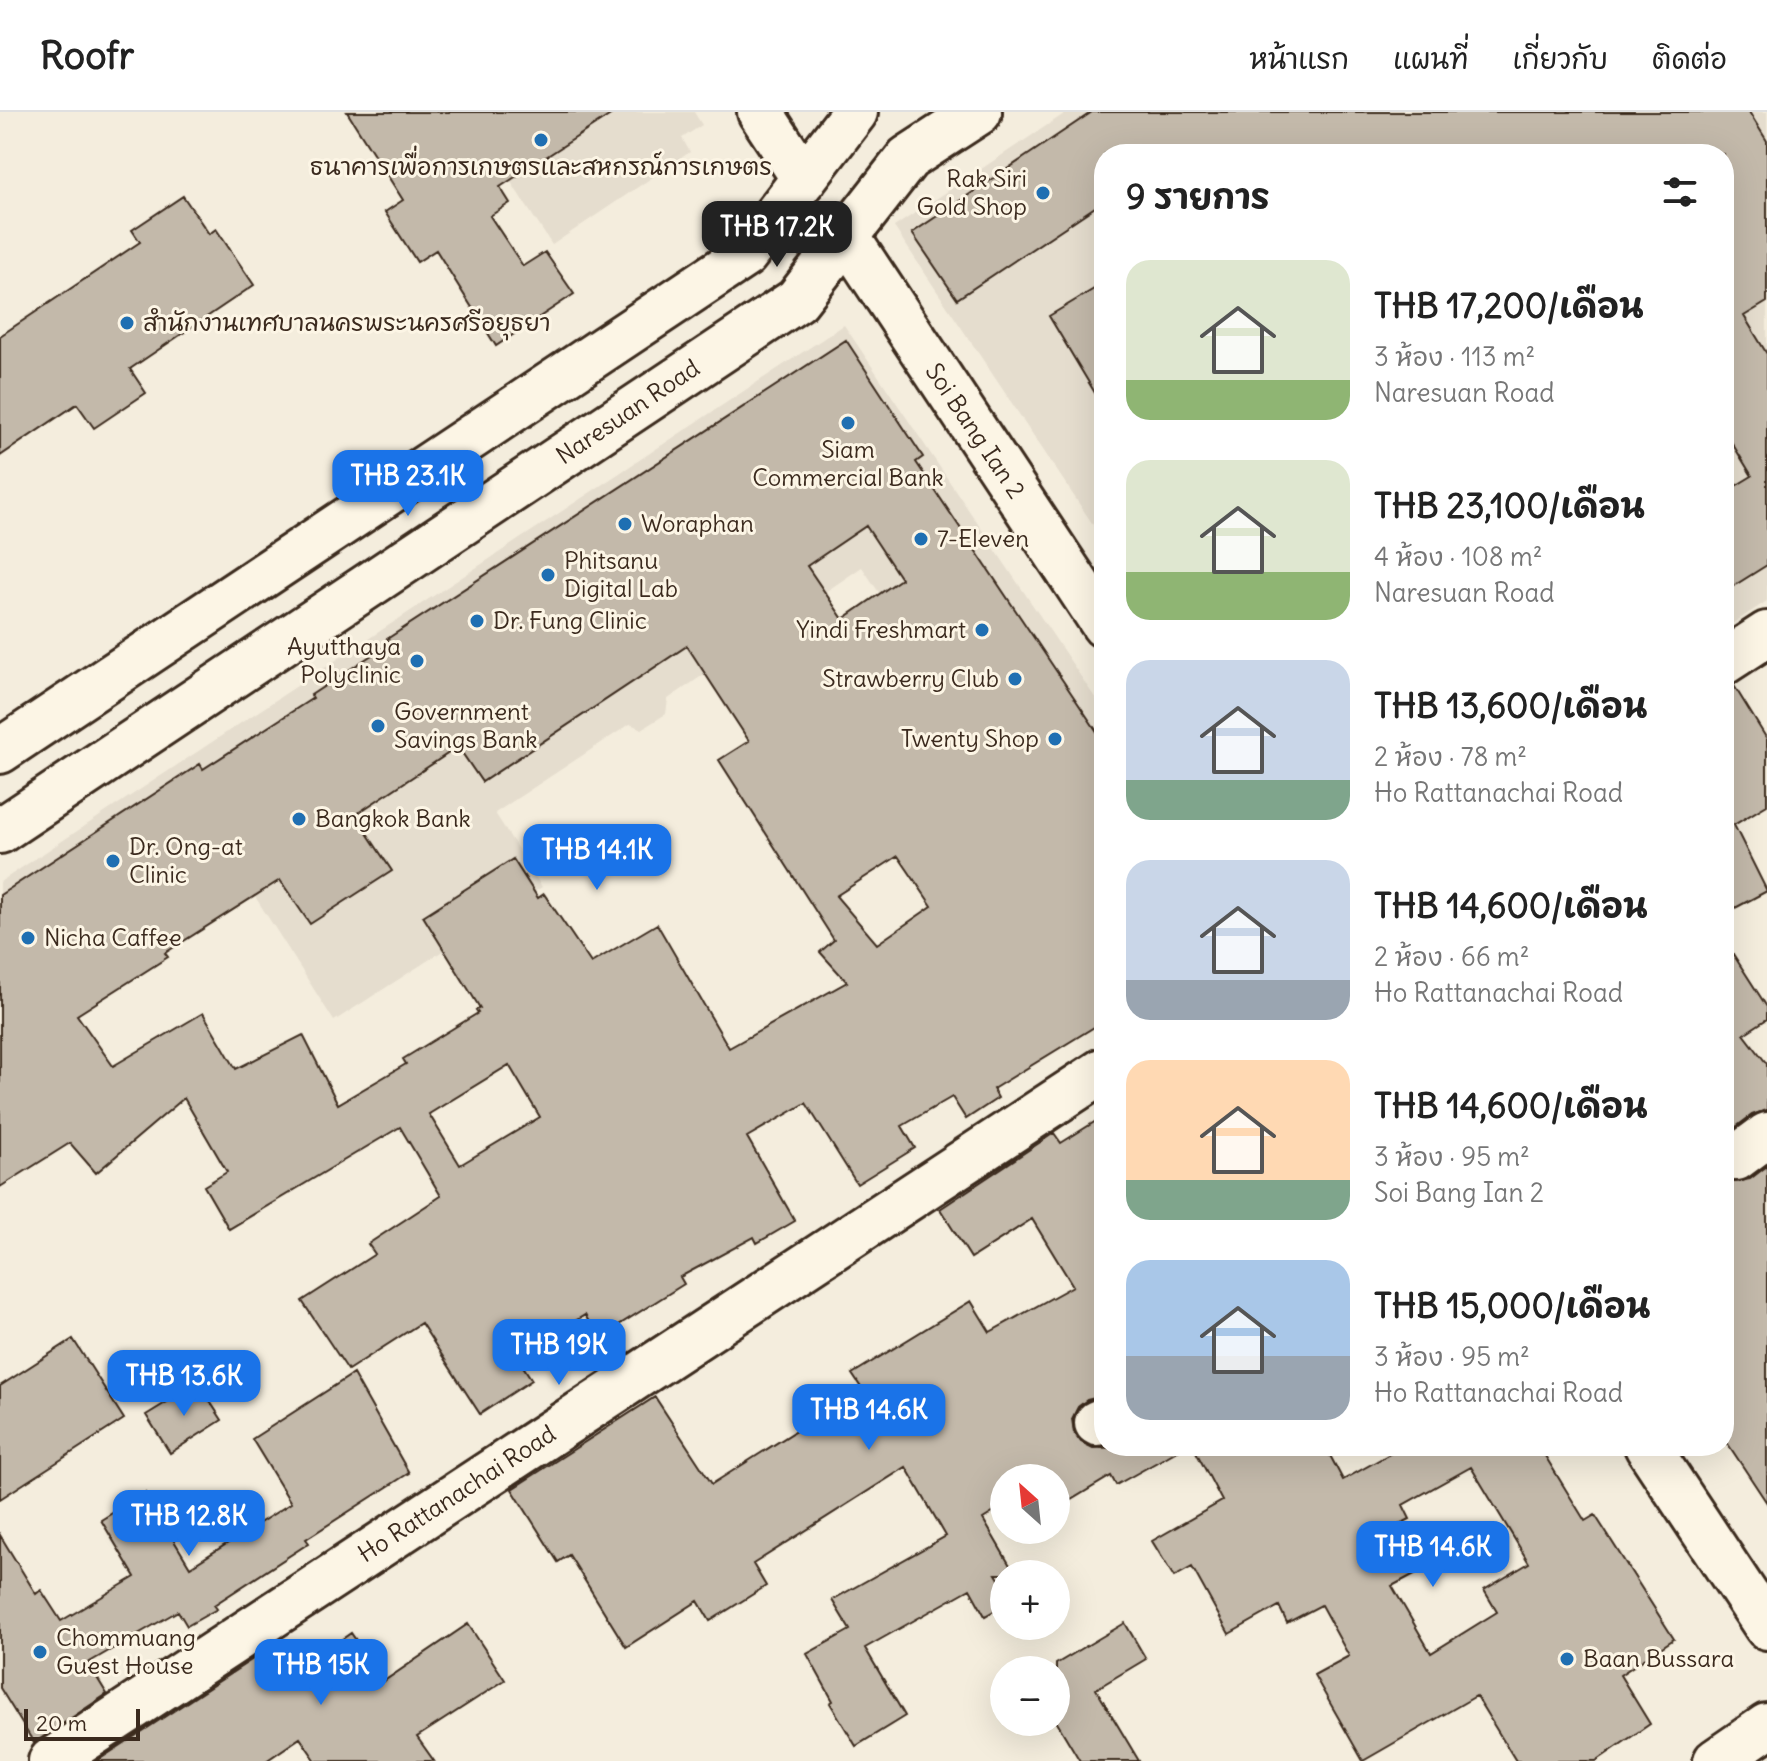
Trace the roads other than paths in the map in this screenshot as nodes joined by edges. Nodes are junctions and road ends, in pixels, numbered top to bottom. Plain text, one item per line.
1 (760, 112) edge
2 (855, 112) edge
3 (979, 112) edge
4 (804, 179) junction
5 (847, 237) junction
6 (440, 458) junction
7 (476, 514) junction
8 (1094, 610) edge
9 (1767, 634) edge
10 (1734, 655) edge
11 (0, 751) edge
12 (0, 831) edge
13 (1094, 1077) edge
14 (1767, 1135) edge
15 (1734, 1158) edge
16 (1654, 1456) edge
17 (1767, 1627) edge
18 (1767, 1726) edge
19 (51, 1761) edge
20 (1716, 1761) edge

1 - 4 street
2 - 4 street
3 - 5 street, Naresuan Road
4 - 6 street
5 - 7 street, Naresuan Road
5 - 8 street, Soi Bang Ian 2
6 - 7 street
6 - 11 street
7 - 12 street, Naresuan Road
9 - 10 street
13 - 19 street, Ho Rattanachai Road
14 - 15 street
16 - 17 street
18 - 20 street

